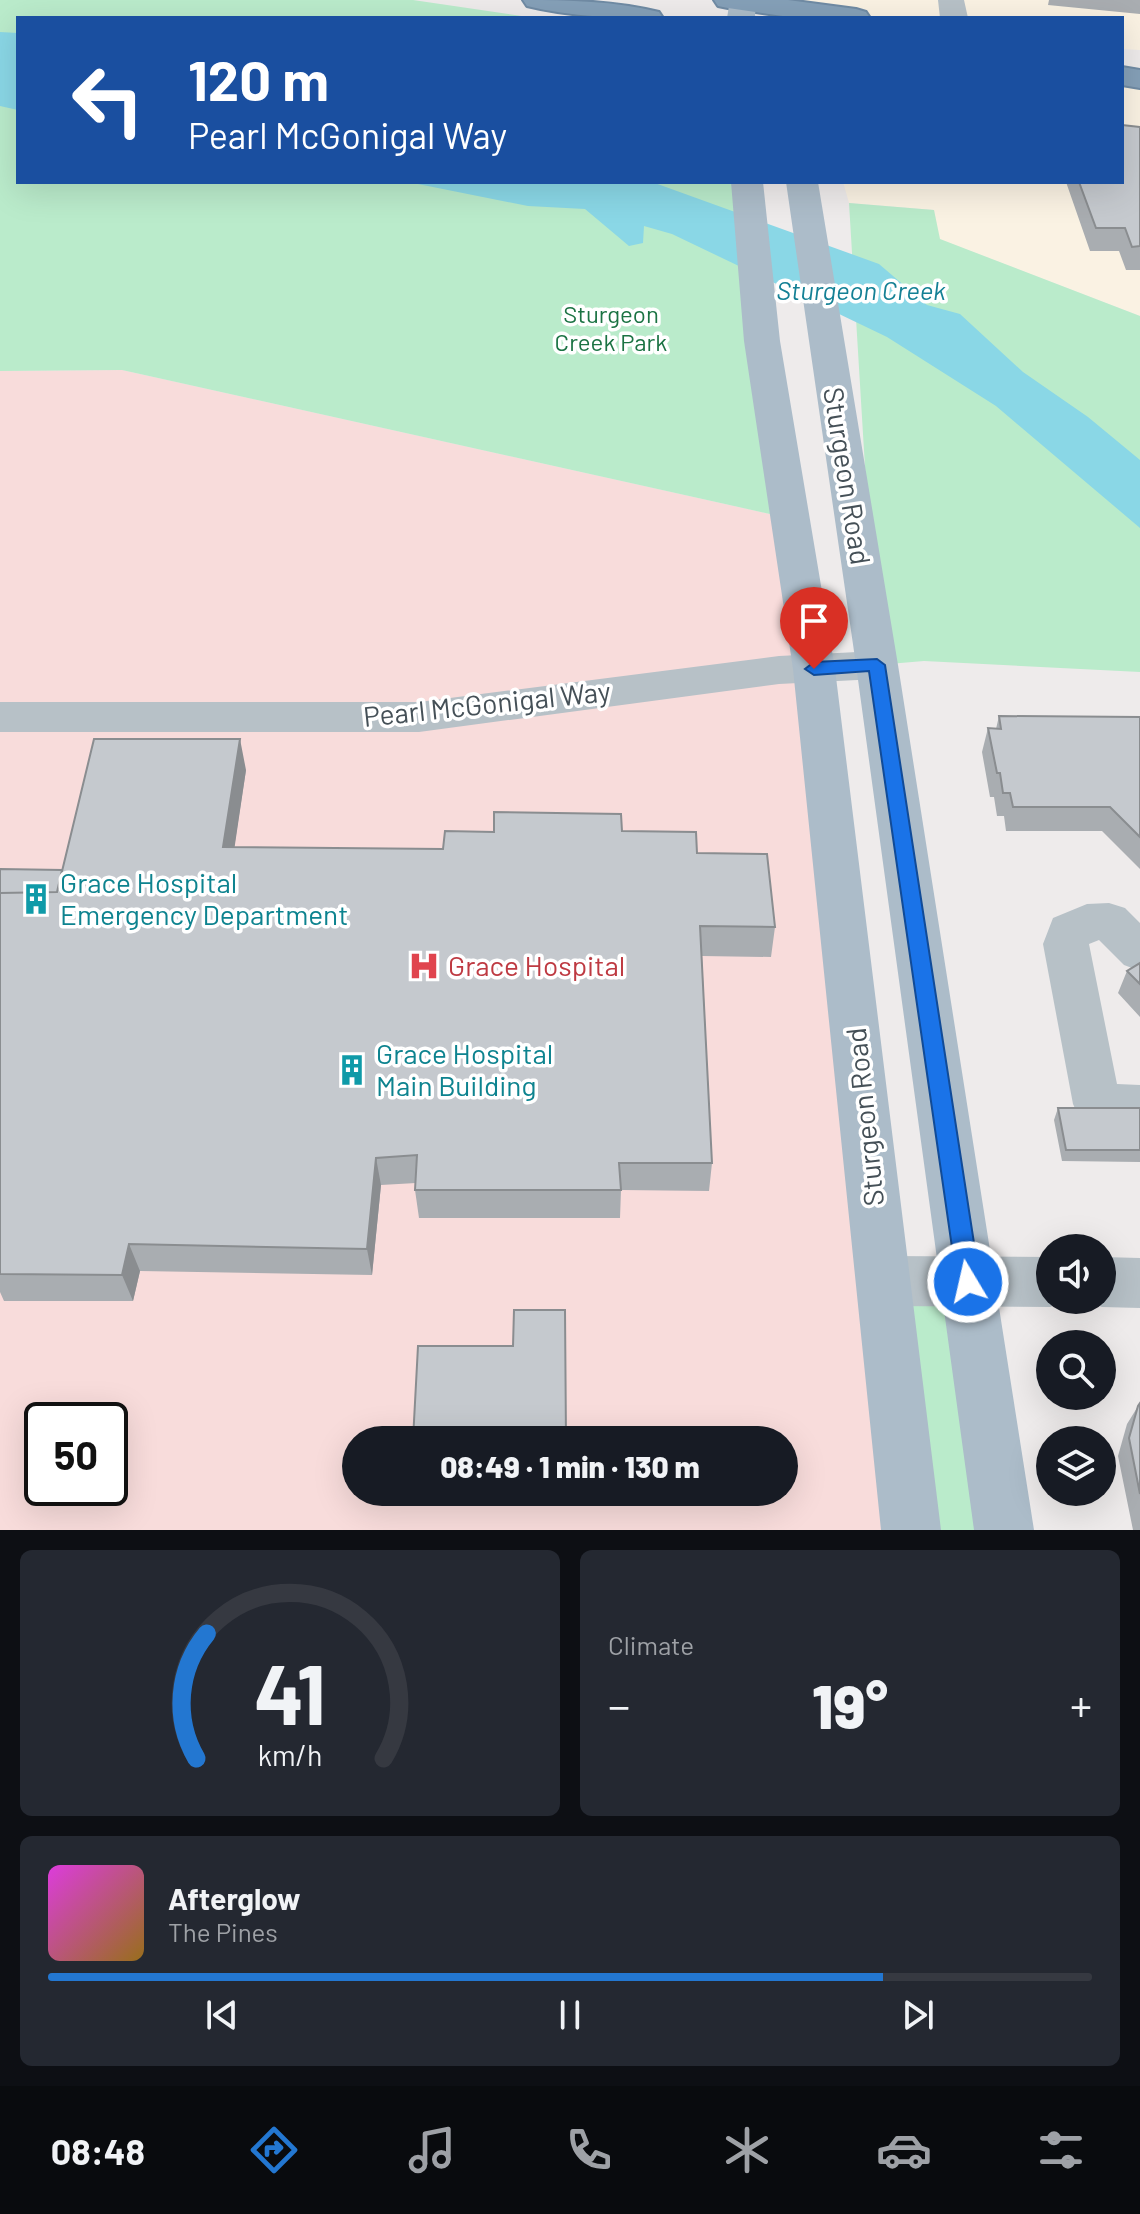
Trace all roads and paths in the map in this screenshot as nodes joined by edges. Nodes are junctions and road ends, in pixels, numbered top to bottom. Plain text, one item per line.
1 (548, 2) edge
2 (738, 7) edge
3 (780, 13) edge
4 (591, 16) edge
5 (636, 16) edge
6 (826, 16) edge
7 (1125, 58) edge
8 (1140, 79) edge
9 (747, 184) edge
10 (802, 184) edge
11 (877, 665) junction
12 (814, 669) junction
13 (0, 717) edge
14 (1140, 952) edge
15 (1140, 1106) edge
16 (883, 1281) junction
17 (968, 1282) junction
18 (1036, 1282) edge
19 (1116, 1282) edge
20 (1140, 1283) edge
21 (911, 1530) edge
22 (1004, 1530) edge

1 - 4 highway
1 - 5 highway
2 - 3 highway
3 - 6 highway
7 - 8 highway
9 - 12 main road, Sturgeon Road
10 - 11 main road, Sturgeon Road
11 - 12 street, Pearl McGonigal Way
11 - 17 main road, Sturgeon Road
12 - 13 street, Pearl McGonigal Way
12 - 16 main road, Sturgeon Road
14 - 15 street
16 - 17 street
16 - 21 main road, Sturgeon Road
17 - 18 street
17 - 22 main road, Sturgeon Road
19 - 20 street

